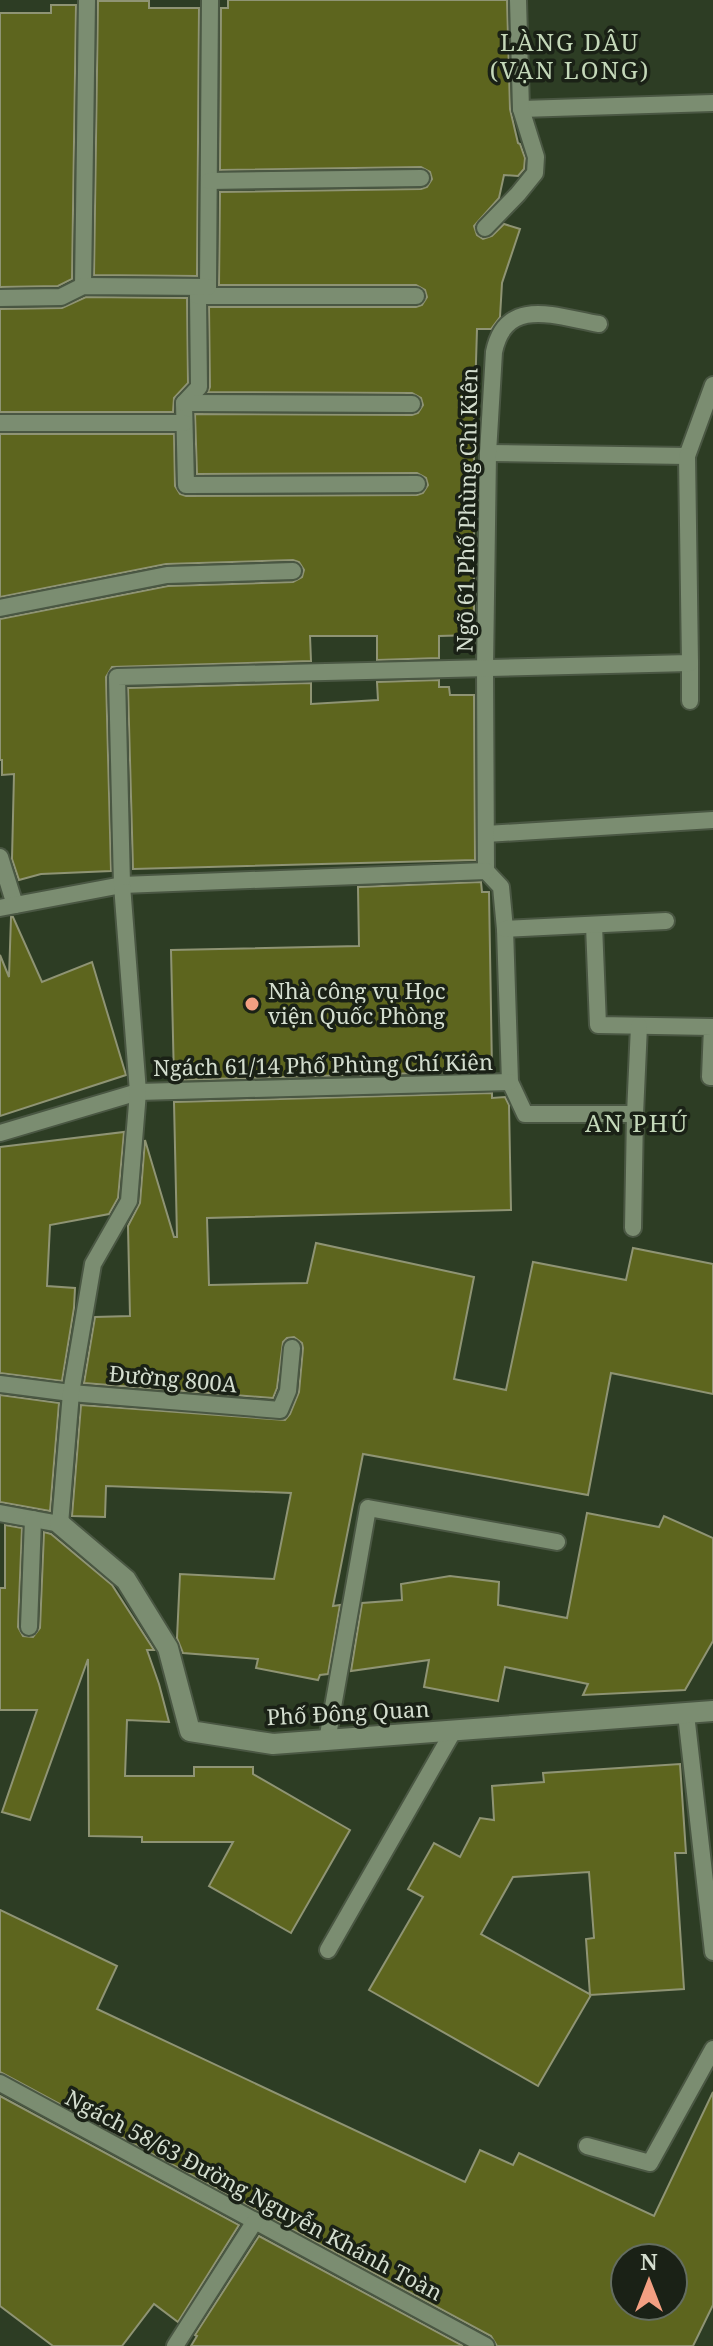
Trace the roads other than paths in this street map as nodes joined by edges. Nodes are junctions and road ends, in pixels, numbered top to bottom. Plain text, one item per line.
1 (87, 0) edge
2 (210, 0) edge
3 (518, 0) edge
4 (713, 103) edge
5 (521, 109) junction
6 (421, 178) dead end
7 (209, 181) junction
8 (485, 228) dead end
9 (83, 286) junction
10 (203, 291) junction
11 (416, 296) dead end
12 (0, 298) edge
13 (599, 324) dead end
14 (713, 385) edge
15 (184, 403) junction
16 (412, 404) dead end
17 (0, 423) edge
18 (184, 423) junction
19 (488, 453) junction
20 (687, 456) junction
21 (417, 484) dead end
22 (293, 571) dead end
23 (0, 608) edge
24 (690, 663) junction
25 (485, 668) junction
26 (117, 677) joint
27 (690, 701) dead end
28 (713, 820) edge
29 (486, 834) junction
30 (0, 857) edge
31 (486, 871) junction
32 (122, 885) junction
33 (8, 907) edge
34 (666, 921) dead end
35 (594, 925) junction
36 (505, 929) junction
37 (639, 1026) junction
38 (713, 1077) edge
39 (510, 1082) junction
40 (138, 1092) junction
41 (635, 1114) junction
42 (0, 1133) edge
43 (633, 1228) dead end
44 (292, 1348) dead end
45 (0, 1384) edge
46 (71, 1393) junction
47 (0, 1513) edge
48 (33, 1519) junction
49 (60, 1524) junction
50 (557, 1542) dead end
51 (29, 1627) dead end
52 (713, 1711) edge
53 (686, 1714) junction
54 (454, 1730) junction
55 (327, 1741) junction
56 (328, 1950) dead end
57 (713, 1952) edge
58 (713, 2049) edge
59 (0, 2083) edge
60 (587, 2146) dead end
61 (255, 2221) junction
62 (175, 2346) edge
63 (486, 2346) edge

1 - 9 lane
2 - 7 lane
3 - 5 lane
4 - 5 lane
5 - 8 lane
6 - 7 lane
7 - 10 lane
9 - 10 lane
9 - 12 lane
10 - 11 lane
10 - 15 lane
13 - 19 lane, Ngõ 61 Phố Phùng Chí Kiên
14 - 20 lane
15 - 16 lane
15 - 18 lane
17 - 18 lane
18 - 21 lane
19 - 20 lane
19 - 25 lane, Ngõ 61 Phố Phùng Chí Kiên
20 - 24 lane
22 - 23 lane
24 - 25 lane
24 - 27 lane
25 - 26 lane, Ngõ 61 Phố Phùng Chí Kiên
25 - 29 lane
26 - 32 lane, Ngách 61/14 Phố Phùng Chí Kiên
28 - 29 lane
29 - 31 lane
30 - 33 lane
31 - 32 lane
31 - 36 lane, Ngách 61/14 Phố Phùng Chí Kiên
32 - 33 lane
32 - 40 lane, Ngách 61/14 Phố Phùng Chí Kiên
34 - 35 lane
35 - 36 lane
35 - 37 lane
36 - 39 lane, Ngách 61/14 Phố Phùng Chí Kiên
37 - 38 lane
37 - 41 lane
39 - 40 lane, Ngách 61/14 Phố Phùng Chí Kiên
39 - 41 lane, Ngách 61/14 Phố Phùng Chí Kiên
40 - 42 lane, Ngách 61/14 Phố Phùng Chí Kiên
40 - 46 lane
41 - 43 lane
44 - 46 lane, Đường 800A
45 - 46 lane, Đường 800A
46 - 49 lane
47 - 48 lane
48 - 49 lane
48 - 51 lane
49 - 55 street, Phố Đông Quan
50 - 55 lane
52 - 53 street, Phố Đông Quan
53 - 54 street, Phố Đông Quan
53 - 57 lane
54 - 55 street, Phố Đông Quan
54 - 56 lane
58 - 60 lane
59 - 61 lane, Ngách 58/63 Đường Nguyễn Khánh Toàn
61 - 62 lane
61 - 63 lane, Ngách 58/63 Đường Nguyễn Khánh Toàn

